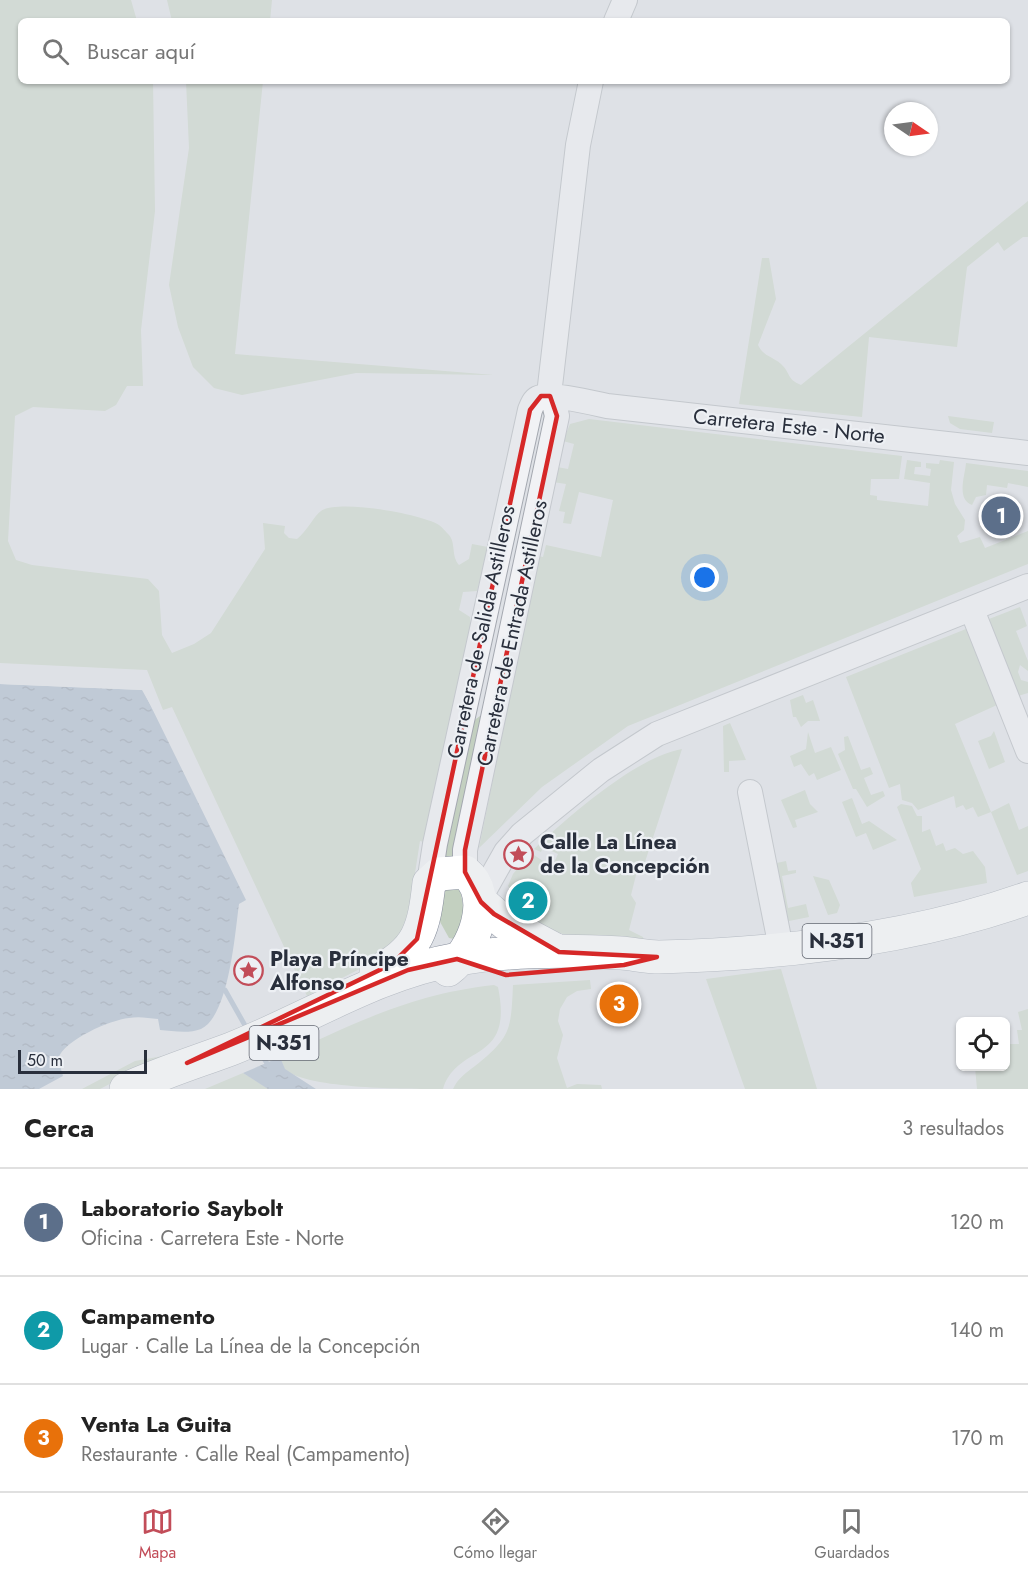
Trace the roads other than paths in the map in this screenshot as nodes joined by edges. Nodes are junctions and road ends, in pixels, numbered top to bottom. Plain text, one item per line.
1 (625, 0) edge
2 (617, 18) edge
3 (590, 84) edge
4 (550, 396) junction
5 (1028, 453) edge
6 (1028, 586) edge
7 (972, 610) junction
8 (1028, 751) edge
9 (750, 792) dead end
10 (429, 883) junction
11 (474, 886) junction
12 (1028, 898) edge
13 (425, 916) junction
14 (781, 948) junction
15 (559, 952) junction
16 (657, 957) junction
17 (457, 959) junction
18 (506, 975) junction
19 (382, 1000) junction
20 (324, 1009) junction
21 (180, 1076) edge
22 (126, 1089) edge

1 - 2 street
3 - 4 street, Carretera de Entrada Astilleros
4 - 5 street, Carretera Este - Norte
4 - 10 street, Carretera de Salida Astilleros
4 - 11 street, Carretera de Entrada Astilleros
6 - 7 street
7 - 8 street
7 - 11 street
9 - 14 street
10 - 11 highway
10 - 13 highway
11 - 15 highway
11 - 17 highway
12 - 14 highway, N-351
13 - 17 highway
13 - 20 highway
14 - 16 highway, N-351
15 - 16 highway, N-351
15 - 17 highway, N-351
16 - 18 highway, N-351
17 - 18 highway
17 - 19 highway
17 - 20 highway, N-351
18 - 19 highway, N-351
19 - 20 highway, N-351
20 - 21 highway, N-351
21 - 22 highway, N-351

